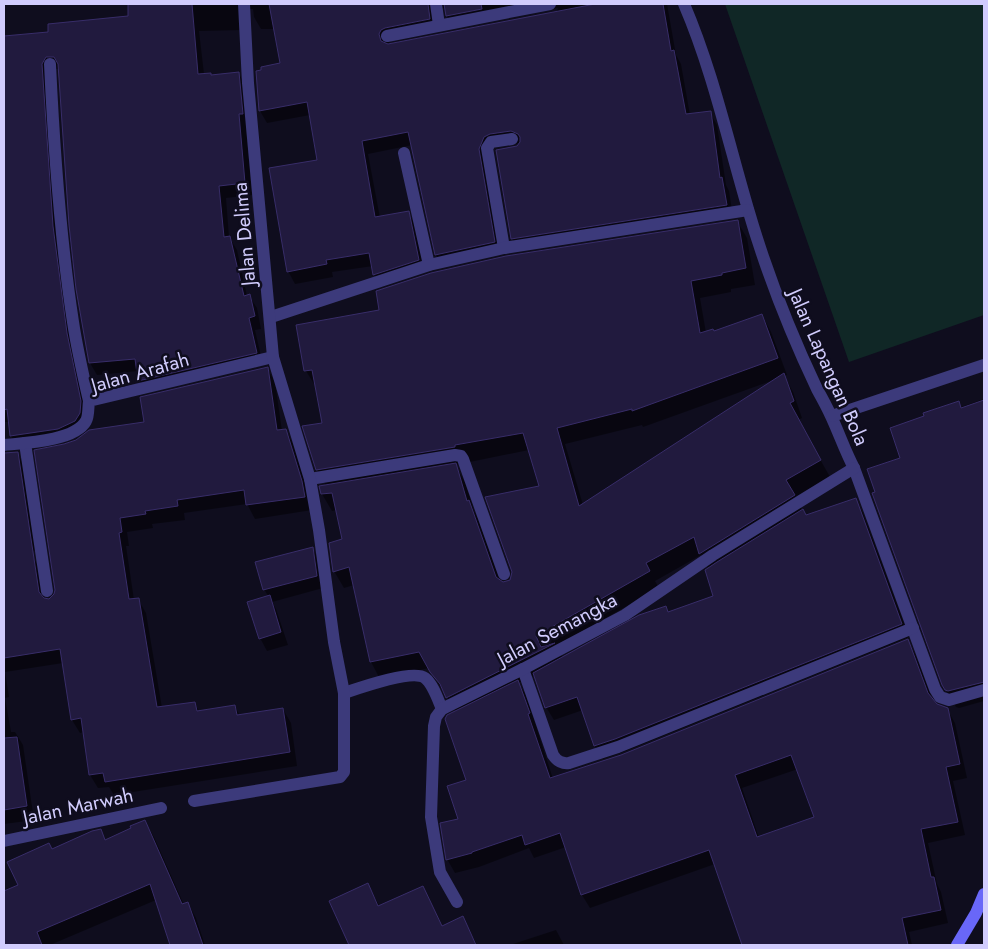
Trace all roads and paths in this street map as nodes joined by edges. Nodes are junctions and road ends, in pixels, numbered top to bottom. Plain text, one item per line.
1 (244, 4) edge
2 (436, 4) edge
3 (550, 4) edge
4 (684, 4) edge
5 (439, 25) junction
6 (387, 36) dead end
7 (50, 64) dead end
8 (512, 139) dead end
9 (404, 153) dead end
10 (748, 210) junction
11 (504, 248) junction
12 (429, 265) junction
13 (270, 317) junction
14 (273, 357) junction
15 (984, 364) edge
16 (88, 401) junction
17 (832, 416) junction
18 (25, 443) junction
19 (4, 445) edge
20 (854, 468) junction
21 (310, 479) junction
22 (504, 574) dead end
23 (47, 591) dead end
24 (913, 628) junction
25 (523, 669) junction
26 (984, 690) edge
27 (344, 693) junction
28 (442, 709) junction
29 (194, 801) dead end
30 (161, 808) dead end
31 (4, 841) edge
32 (984, 894) edge
33 (456, 902) dead end
34 (957, 945) edge

1 - 13 street, Jalan Delima
2 - 5 street
3 - 5 street
4 - 10 street, Jalan Lapangan Bola
5 - 6 street
7 - 16 street
8 - 11 street
9 - 12 street
10 - 11 street
10 - 17 street, Jalan Lapangan Bola
11 - 12 street
12 - 13 street
13 - 14 street, Jalan Delima
14 - 16 street, Jalan Arafah
14 - 21 street, Jalan Delima
15 - 17 street
16 - 18 street, Jalan Arafah
17 - 20 street, Jalan Lapangan Bola
18 - 19 street, Jalan Arafah
18 - 23 street
20 - 24 street, Jalan Lapangan Bola
20 - 25 street, Jalan Semangka
21 - 22 street
21 - 27 street, Jalan Delima
24 - 25 street
24 - 26 street, Jalan Lapangan Bola
25 - 28 street, Jalan Semangka
27 - 28 street
27 - 29 street, Jalan Delima
28 - 33 street
30 - 31 street, Jalan Marwah
32 - 34 main road

